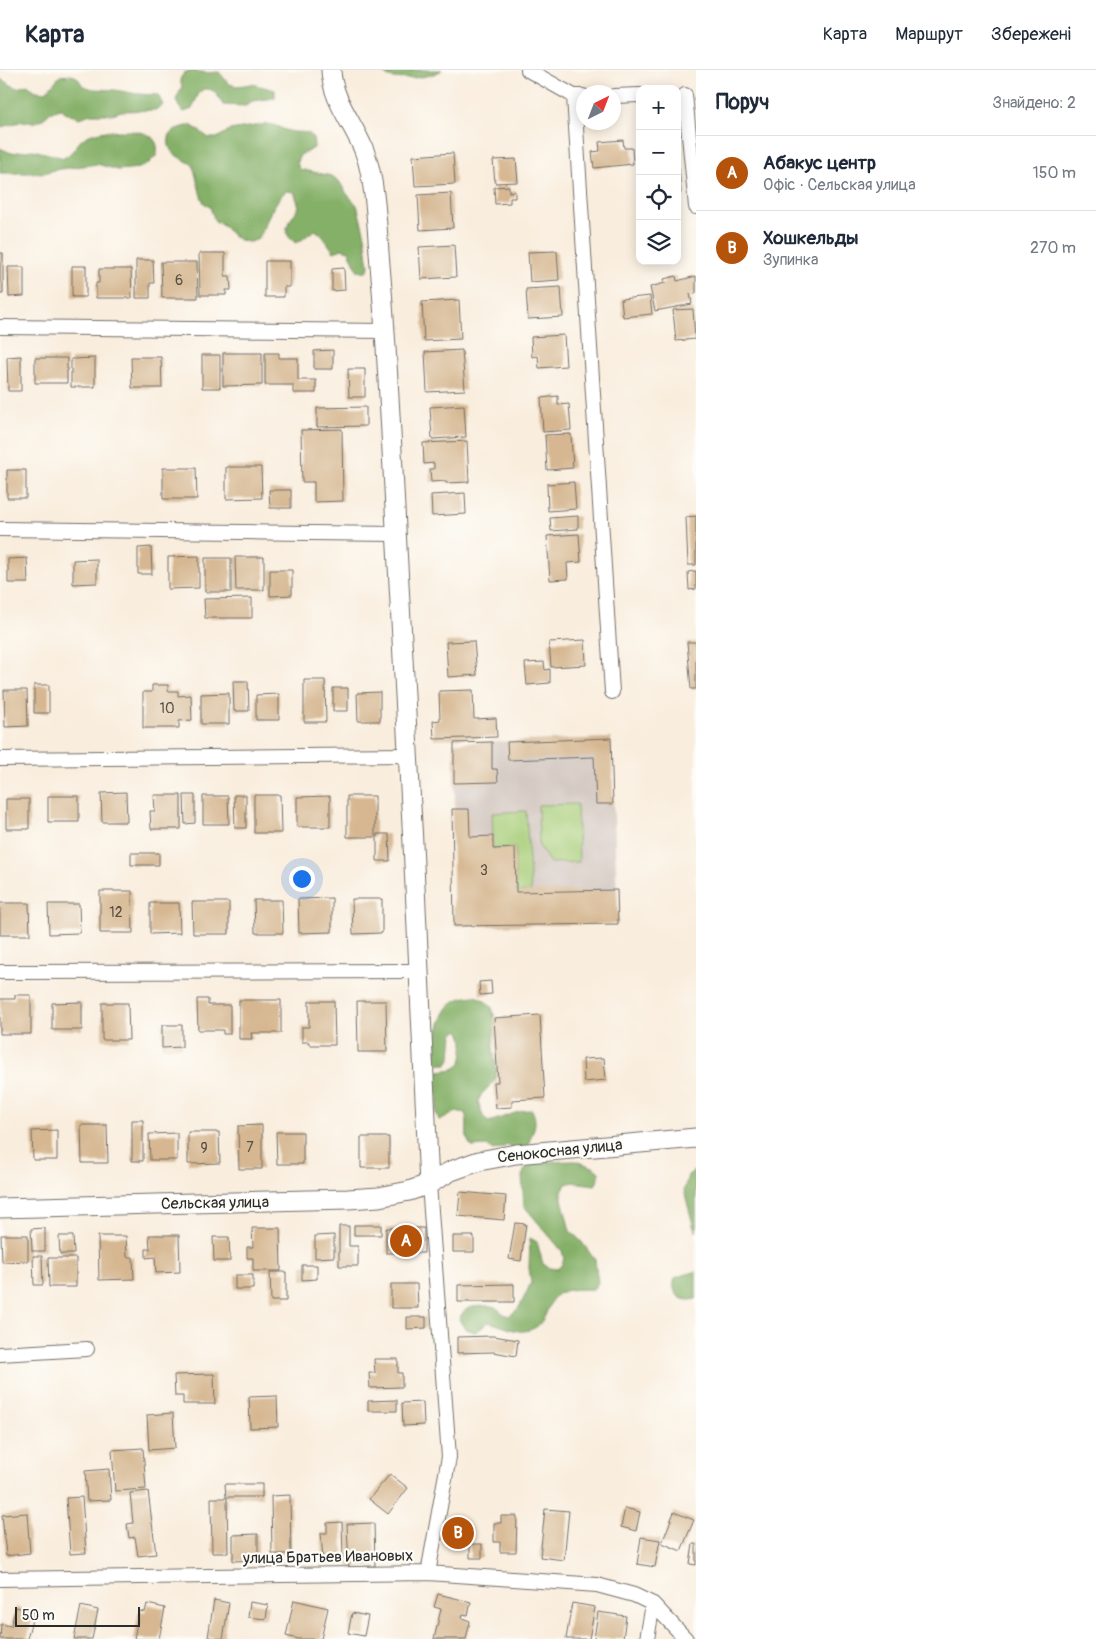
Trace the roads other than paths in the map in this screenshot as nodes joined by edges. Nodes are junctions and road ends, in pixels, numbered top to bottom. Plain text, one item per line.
1 (331, 70) edge
2 (528, 70) edge
3 (576, 94) edge
4 (686, 94) edge
5 (636, 95) edge
6 (621, 96) edge
7 (581, 130) edge
8 (696, 207) edge
9 (0, 327) edge
10 (385, 331) junction
11 (0, 529) edge
12 (396, 534) junction
13 (612, 692) dead end
14 (409, 756) junction
15 (0, 760) edge
16 (420, 971) junction
17 (0, 972) edge
18 (696, 1138) edge
19 (429, 1184) junction
20 (0, 1208) edge
21 (87, 1349) dead end
22 (0, 1354) edge
23 (428, 1573) junction
24 (0, 1579) edge
25 (653, 1604) junction
26 (647, 1639) edge
27 (686, 1639) edge

1 - 10 main road
2 - 3 street
4 - 8 street
5 - 6 street
7 - 13 street
9 - 10 street
10 - 12 main road
11 - 12 street
12 - 14 main road
14 - 15 street
14 - 16 main road
16 - 17 street
16 - 19 main road
18 - 19 main road, Сенокосная улица
19 - 20 main road, Сельская улица
19 - 23 street
21 - 22 street
23 - 24 street, улица Братьев Ивановых
23 - 25 street, улица Братьев Ивановых
25 - 26 street
25 - 27 street

